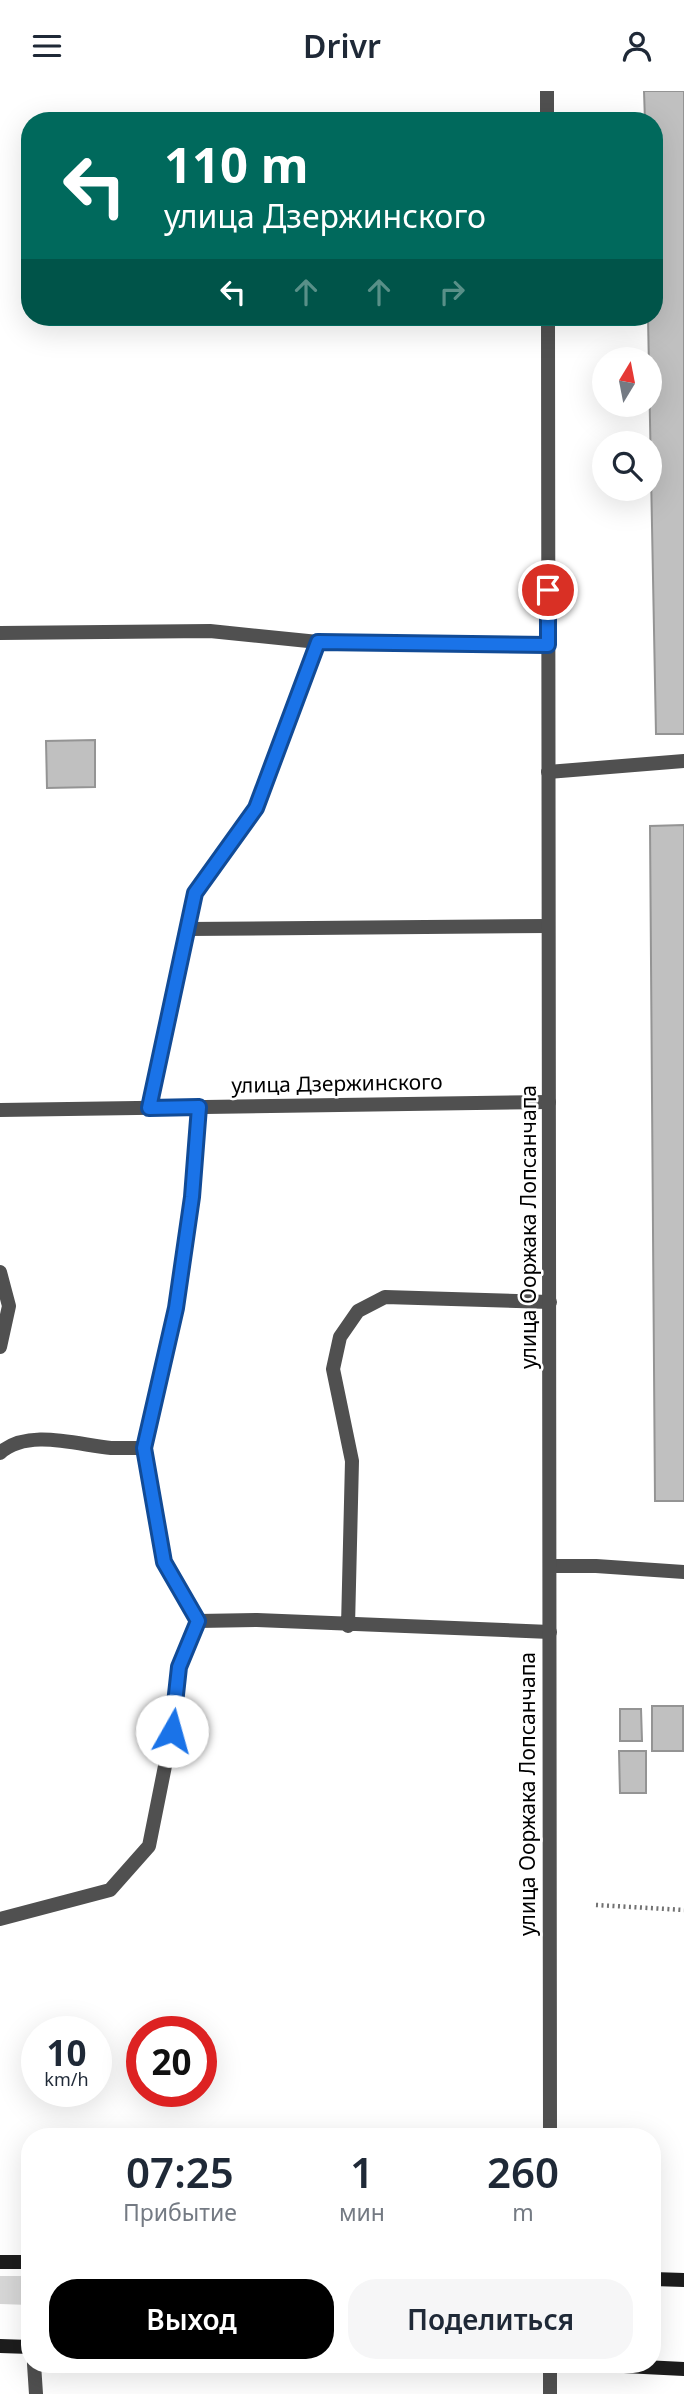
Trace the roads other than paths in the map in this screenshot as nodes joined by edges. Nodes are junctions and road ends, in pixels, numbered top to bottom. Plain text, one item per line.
1 (547, 91) edge
2 (547, 112) edge
3 (548, 326) edge
4 (0, 633) edge
5 (318, 642) junction
6 (548, 645) junction
7 (684, 761) edge
8 (548, 772) junction
9 (548, 926) junction
10 (187, 929) junction
11 (549, 1102) junction
12 (199, 1107) junction
13 (149, 1108) junction
14 (0, 1110) edge
15 (0, 1272) edge
16 (550, 1302) junction
17 (0, 1347) edge
18 (144, 1448) junction
19 (0, 1453) edge
20 (550, 1566) junction
21 (684, 1571) edge
22 (198, 1621) junction
23 (348, 1626) junction
24 (550, 1632) junction
25 (0, 1919) edge
26 (550, 2128) edge
27 (0, 2262) edge
28 (21, 2262) edge
29 (661, 2279) edge
30 (684, 2280) edge
31 (0, 2346) edge
32 (21, 2347) edge
33 (661, 2368) edge
34 (684, 2369) edge
35 (35, 2373) edge
36 (550, 2373) edge
37 (36, 2394) edge
38 (550, 2394) edge

1 - 2 street
3 - 6 street, улица Ооржака Лопсанчапа
4 - 5 street
5 - 6 street
5 - 10 street
6 - 8 street, улица Ооржака Лопсанчапа
7 - 8 street
8 - 9 street, улица Ооржака Лопсанчапа
9 - 10 street
9 - 11 street, улица Ооржака Лопсанчапа
10 - 13 street
11 - 12 street, улица Дзержинского
11 - 16 street, улица Ооржака Лопсанчапа
12 - 13 street, улица Дзержинского
12 - 18 street
13 - 14 street, улица Дзержинского
15 - 17 street
16 - 20 street, улица Ооржака Лопсанчапа
16 - 23 street
18 - 19 street
18 - 22 street
20 - 21 street
20 - 24 street, улица Ооржака Лопсанчапа
22 - 23 street
22 - 25 street
23 - 24 street
24 - 26 street, улица Ооржака Лопсанчапа
27 - 28 main road
29 - 30 main road
31 - 32 main road
33 - 34 main road
35 - 37 street
36 - 38 street

